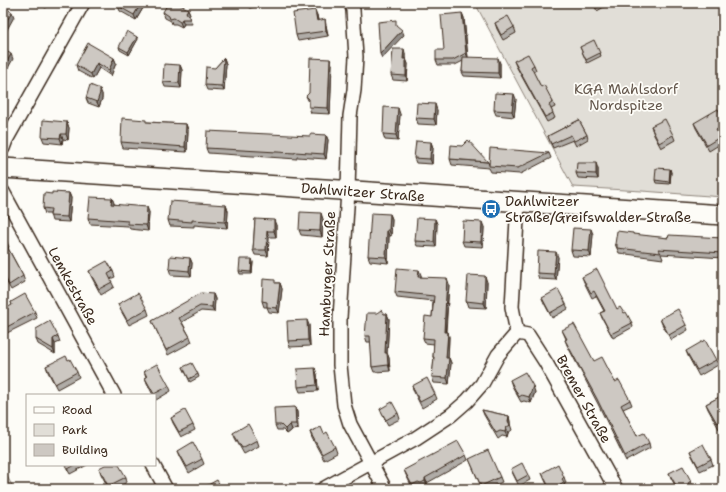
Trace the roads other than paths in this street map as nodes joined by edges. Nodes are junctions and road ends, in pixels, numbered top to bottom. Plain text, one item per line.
1 (83, 3) edge
2 (351, 3) edge
3 (3, 148) edge
4 (3, 168) edge
5 (348, 191) junction
6 (3, 192) edge
7 (518, 202) junction
8 (723, 215) edge
9 (517, 333) junction
10 (113, 394) edge
11 (370, 463) junction
12 (154, 466) edge
13 (166, 489) edge
14 (323, 489) edge
15 (385, 489) edge
16 (616, 489) edge

1 - 3 street
2 - 5 street, Hamburger Straße
4 - 5 main road, Dahlwitzer Straße
5 - 7 main road, Dahlwitzer Straße
5 - 11 street, Hamburger Straße
6 - 10 street, Lemkestraße
7 - 8 main road, Dahlwitzer Straße
7 - 9 street
9 - 11 street
9 - 16 street, Bremer Straße
11 - 14 street
11 - 15 street, Hamburger Straße
12 - 13 street

